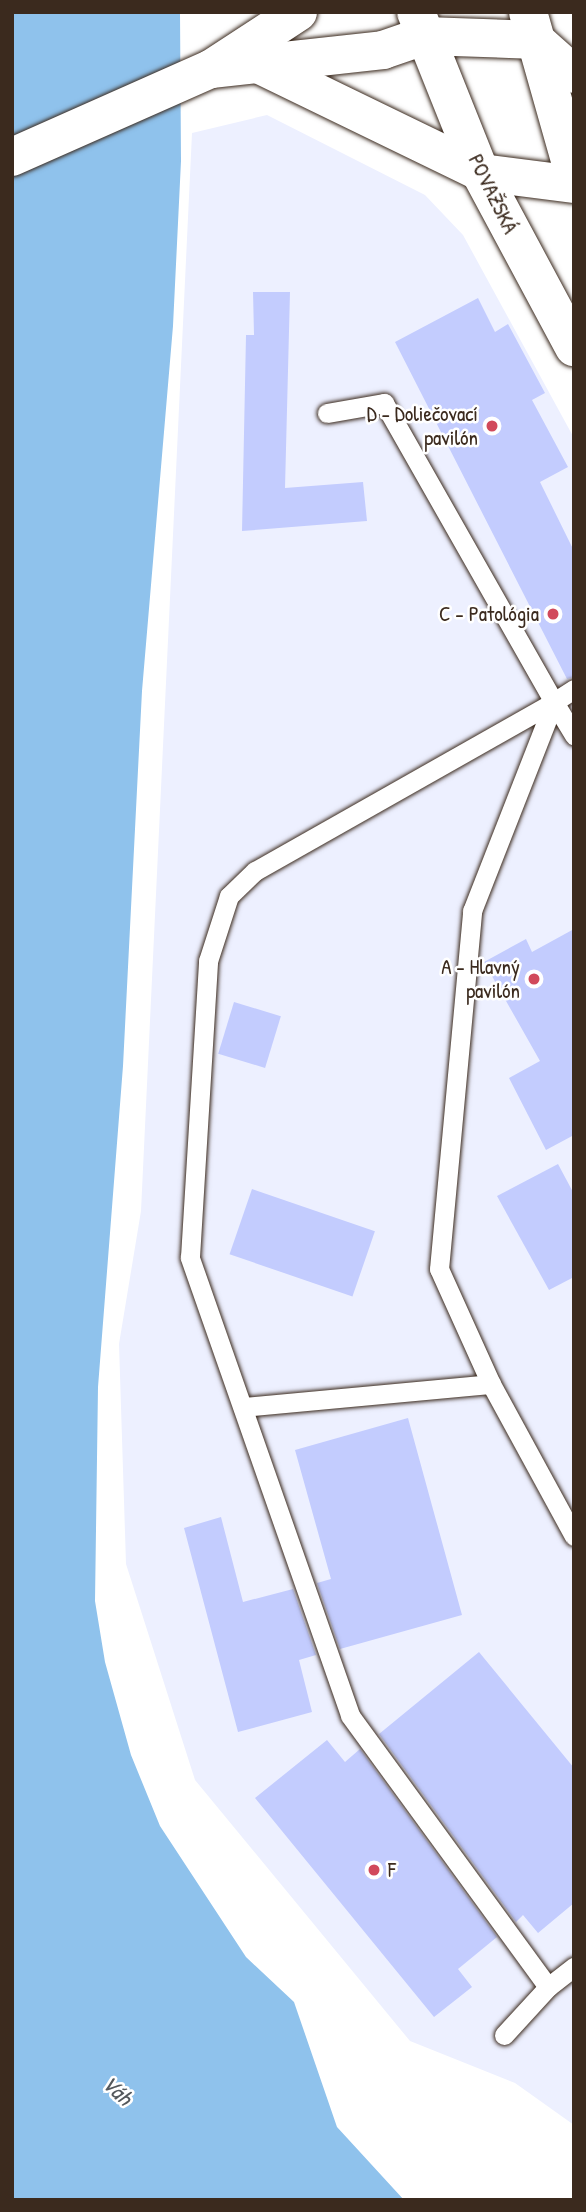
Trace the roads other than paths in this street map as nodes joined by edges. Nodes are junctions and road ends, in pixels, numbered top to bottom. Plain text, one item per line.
1 (261, 12) edge
2 (298, 12) edge
3 (460, 12) edge
4 (420, 24) edge
5 (532, 26) edge
6 (260, 65) junction
7 (211, 69) junction
8 (574, 74) edge
9 (12, 157) edge
10 (480, 172) junction
11 (574, 174) edge
12 (574, 184) edge
13 (574, 347) edge
14 (327, 413) dead end
15 (574, 689) edge
16 (554, 702) junction
17 (574, 735) edge
18 (491, 1384) junction
19 (243, 1407) junction
20 (574, 1536) edge
21 (574, 1967) edge
22 (548, 1987) junction
23 (504, 2035) dead end

1 - 7 main road
2 - 7 main road
3 - 5 main road
4 - 5 main road
4 - 6 main road
4 - 10 main road, POVAŽSKÁ
5 - 8 street
5 - 11 main road
6 - 7 main road
6 - 10 main road
7 - 9 main road
10 - 12 street
10 - 13 main road, POVAŽSKÁ
14 - 16 lane
15 - 16 lane
16 - 17 lane
16 - 18 lane
16 - 19 lane
18 - 19 lane
18 - 20 lane
19 - 22 lane
21 - 22 lane
22 - 23 lane

